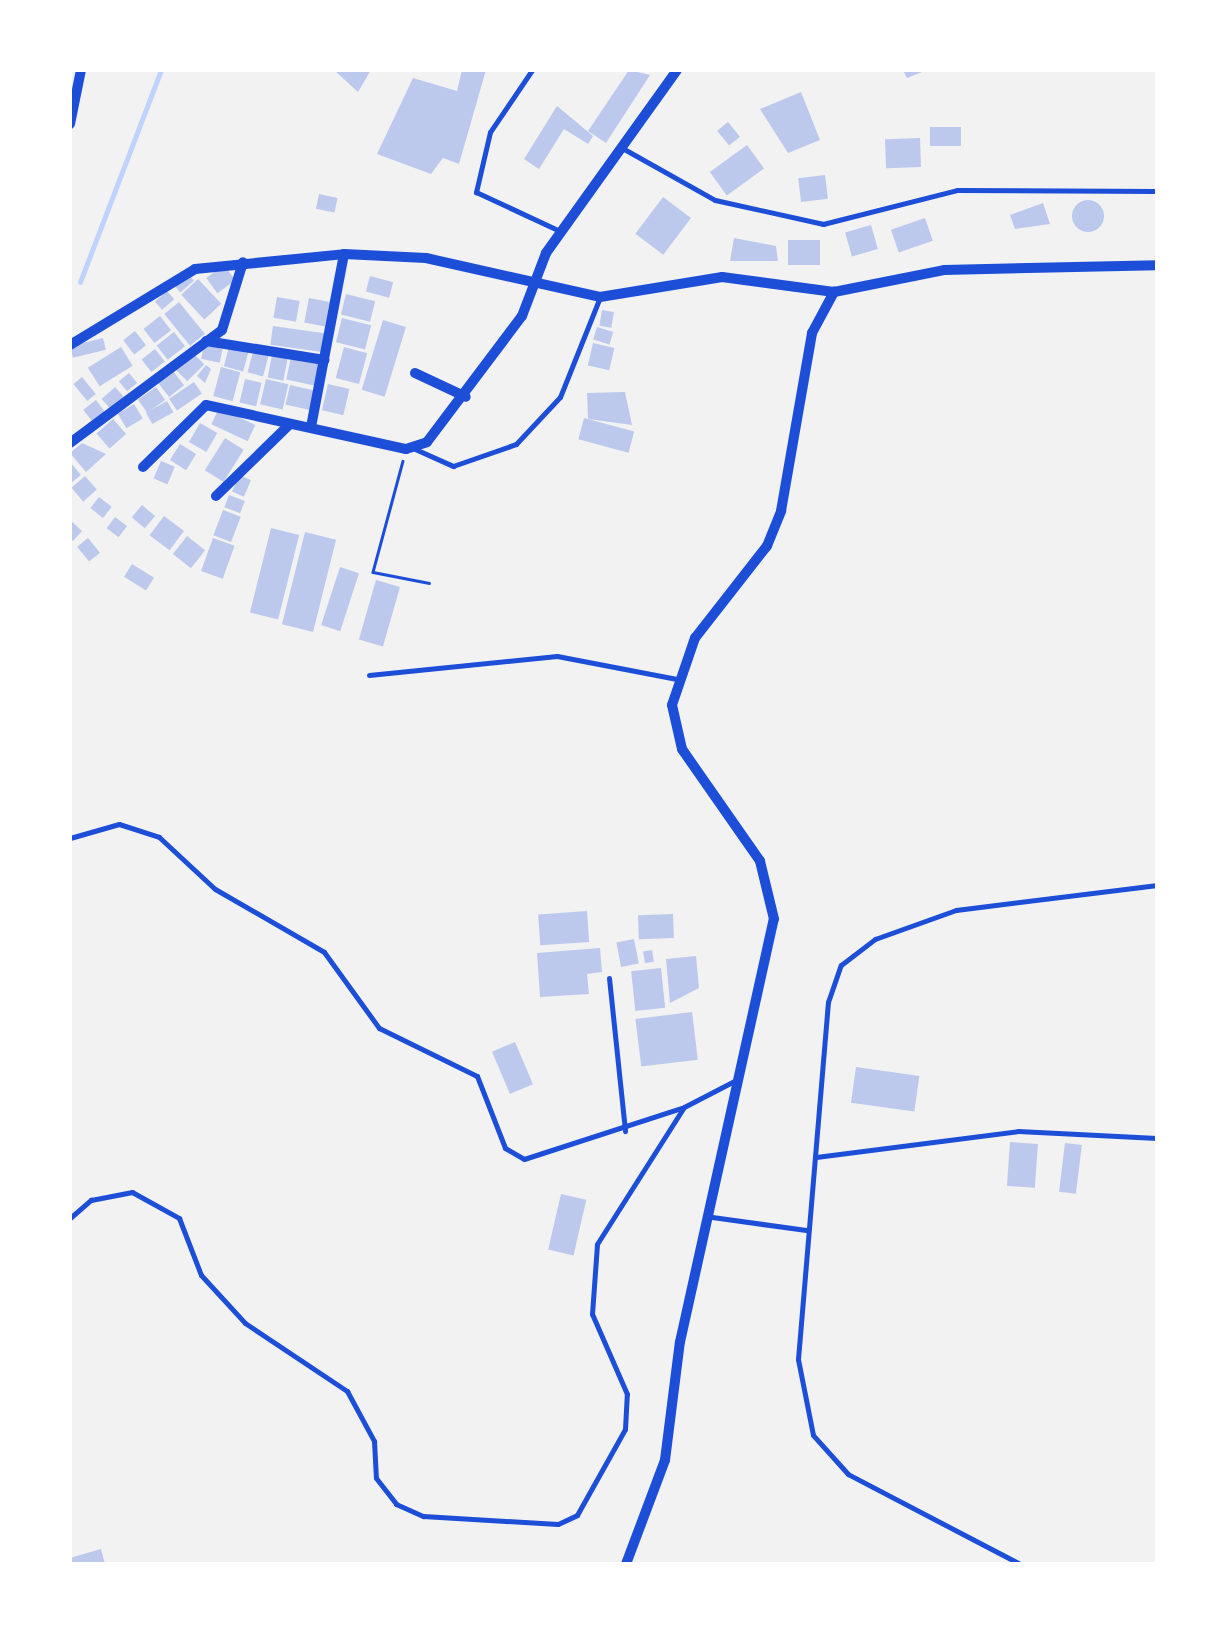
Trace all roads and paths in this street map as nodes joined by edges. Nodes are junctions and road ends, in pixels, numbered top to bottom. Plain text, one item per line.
1 (532, 70) edge
2 (677, 70) edge
3 (77, 76) edge
4 (70, 124) edge
5 (621, 147) junction
6 (1155, 191) edge
7 (560, 231) junction
8 (344, 254) junction
9 (243, 262) junction
10 (1157, 265) edge
11 (534, 286) junction
12 (834, 292) junction
13 (600, 298) junction
14 (205, 340) junction
15 (70, 344) edge
16 (324, 360) junction
17 (415, 374) dead end
18 (466, 396) junction
19 (290, 424) junction
20 (311, 426) junction
21 (70, 443) edge
22 (410, 449) junction
23 (143, 467) dead end
24 (216, 496) dead end
25 (430, 582) dead end
26 (369, 675) dead end
27 (677, 680) junction
28 (70, 838) edge
29 (1157, 885) edge
30 (609, 978) dead end
31 (744, 1077) junction
32 (684, 1107) junction
33 (625, 1132) junction
34 (1157, 1138) edge
35 (816, 1157) junction
36 (712, 1217) junction
37 (70, 1218) edge
38 (806, 1230) junction
39 (626, 1564) edge
40 (1020, 1564) edge

1 - 7 lane
2 - 5 street
3 - 4 street
5 - 6 lane
5 - 7 street
7 - 11 street
8 - 9 street
8 - 11 street
8 - 16 street
9 - 14 street
9 - 15 street
10 - 12 street
11 - 13 street
11 - 18 street
12 - 13 street
12 - 27 street
13 - 22 lane
14 - 16 street
14 - 21 street
16 - 20 street
17 - 18 street
18 - 22 street
19 - 20 street
19 - 23 street
19 - 24 street
20 - 22 street
22 - 25 path
26 - 27 lane
27 - 31 street
28 - 33 lane
29 - 35 lane
30 - 33 lane
31 - 32 lane
31 - 36 street
32 - 33 lane
32 - 37 lane
34 - 35 lane
35 - 38 lane
36 - 38 lane
36 - 39 street
38 - 40 lane

